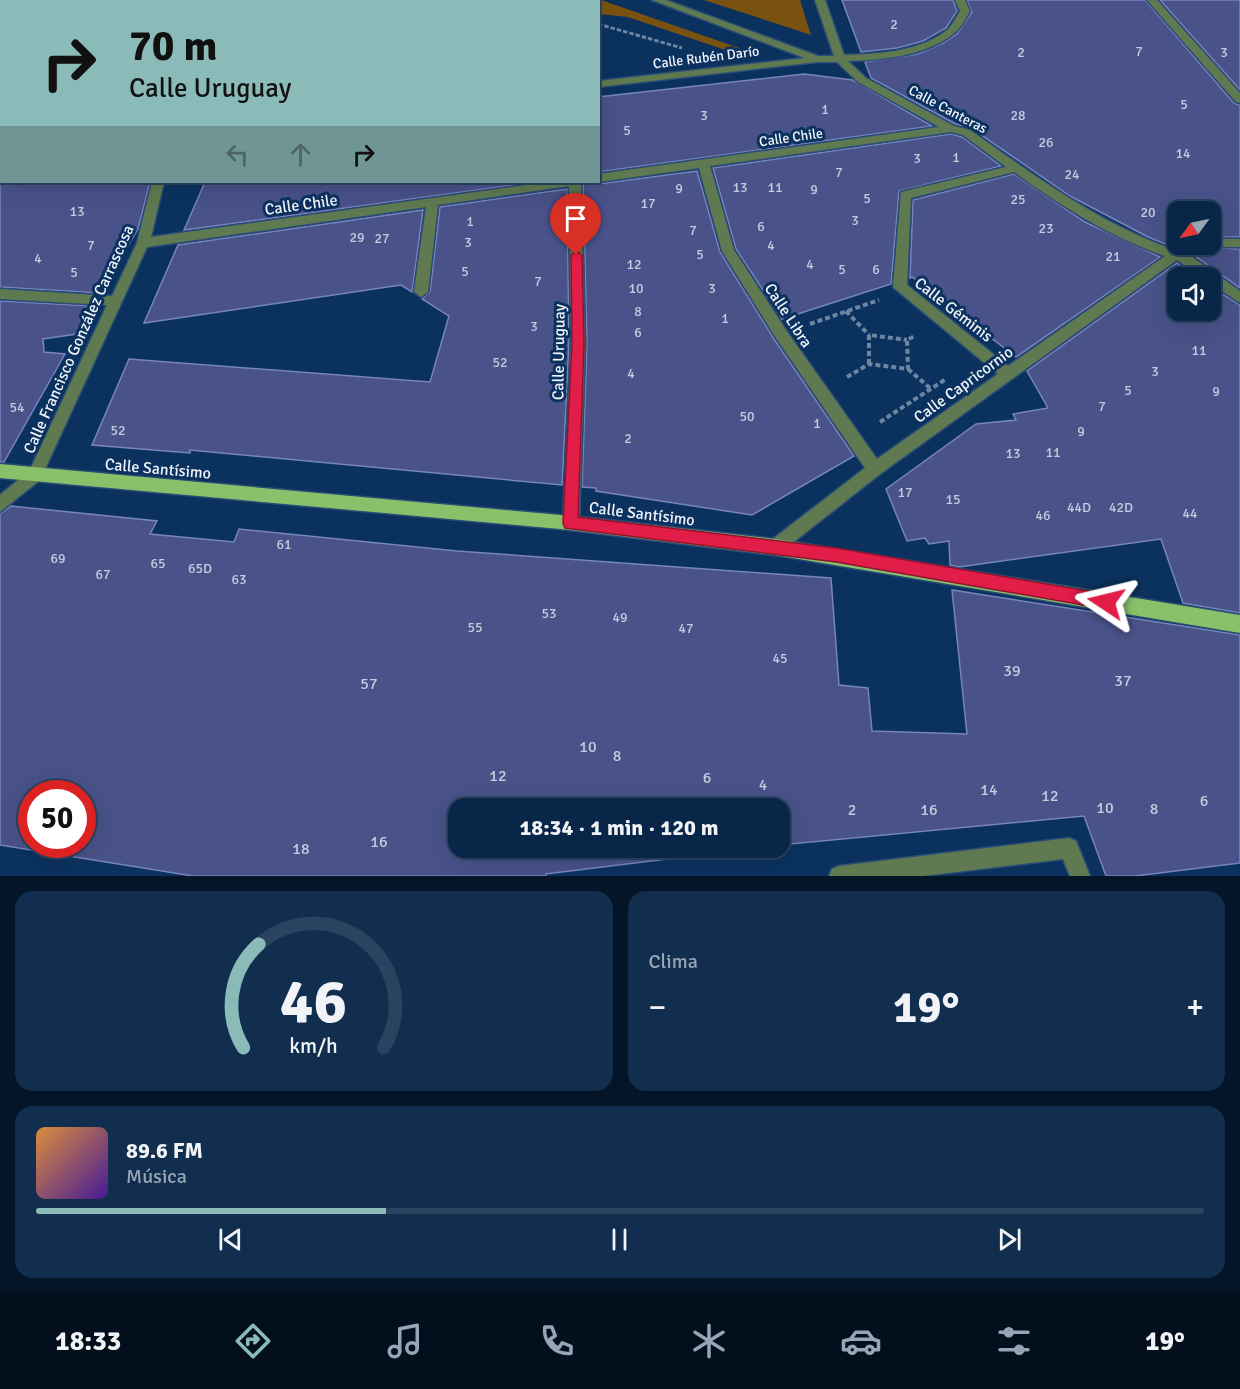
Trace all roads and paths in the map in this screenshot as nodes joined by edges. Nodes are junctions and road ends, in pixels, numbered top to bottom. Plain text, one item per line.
1 (657, 0) edge
2 (820, 0) edge
3 (960, 0) edge
4 (1152, 0) edge
5 (600, 25) edge
6 (771, 41) junction
7 (688, 49) dead end
8 (818, 59) junction
9 (840, 59) junction
10 (762, 66) junction
11 (600, 84) edge
12 (1240, 100) edge
13 (951, 129) junction
14 (704, 164) junction
15 (1016, 168) junction
16 (600, 178) edge
17 (158, 183) edge
18 (566, 183) edge
19 (573, 183) edge
20 (433, 201) junction
21 (143, 243) junction
22 (1221, 243) edge
23 (1240, 243) edge
24 (1167, 252) edge
25 (1175, 255) joint
26 (905, 291) junction
27 (421, 292) dead end
28 (0, 294) edge
29 (1240, 298) edge
30 (117, 301) junction
31 (846, 311) junction
32 (942, 320) junction
33 (781, 334) junction
34 (869, 335) junction
35 (907, 340) junction
36 (985, 354) junction
37 (869, 363) junction
38 (908, 369) junction
39 (1008, 374) junction
40 (931, 389) junction
41 (821, 393) junction
42 (854, 439) junction
43 (875, 470) junction
44 (0, 471) edge
45 (35, 475) junction
46 (0, 506) edge
47 (571, 523) junction
48 (775, 547) junction
49 (1240, 624) edge
50 (839, 876) edge
51 (1080, 876) edge

1 - 6 street
2 - 9 street
3 - 9 street
4 - 12 street
5 - 7 path
6 - 8 street
6 - 10 street
8 - 9 street
8 - 10 street, Calle Rubén Darío
9 - 13 street, Calle Canteras
10 - 11 street, Calle Rubén Darío
13 - 14 street, Calle Chile
13 - 15 street, Calle Canteras
14 - 16 street, Calle Chile
14 - 33 street, Calle Libra
15 - 24 street, Calle Canteras
15 - 26 street, Calle Géminis
17 - 21 street, Calle Francisco González Carrascosa
18 - 20 street, Calle Chile
19 - 47 street, Calle Uruguay
20 - 21 street, Calle Chile
20 - 27 street
21 - 30 street, Calle Francisco González Carrascosa
22 - 23 street
25 - 29 street, Calle Canteras
25 - 39 street, Calle Capricornio
26 - 31 path
26 - 32 street, Calle Géminis
28 - 30 street
30 - 45 street, Calle Francisco González Carrascosa
31 - 33 path
31 - 34 path
32 - 35 path
32 - 36 street, Calle Géminis
33 - 41 street, Calle Libra
34 - 35 path
34 - 37 path
35 - 38 path
36 - 39 street, Calle Géminis
36 - 40 path
37 - 38 path
37 - 41 path
38 - 40 path
39 - 43 street, Calle Capricornio
40 - 42 path
41 - 42 street, Calle Libra
42 - 43 street, Calle Libra
43 - 48 street, Calle Capricornio
44 - 45 main road, Calle Santísimo
45 - 46 street
45 - 47 main road, Calle Santísimo
47 - 48 main road, Calle Santísimo
48 - 49 main road, Calle Santísimo
50 - 51 street

